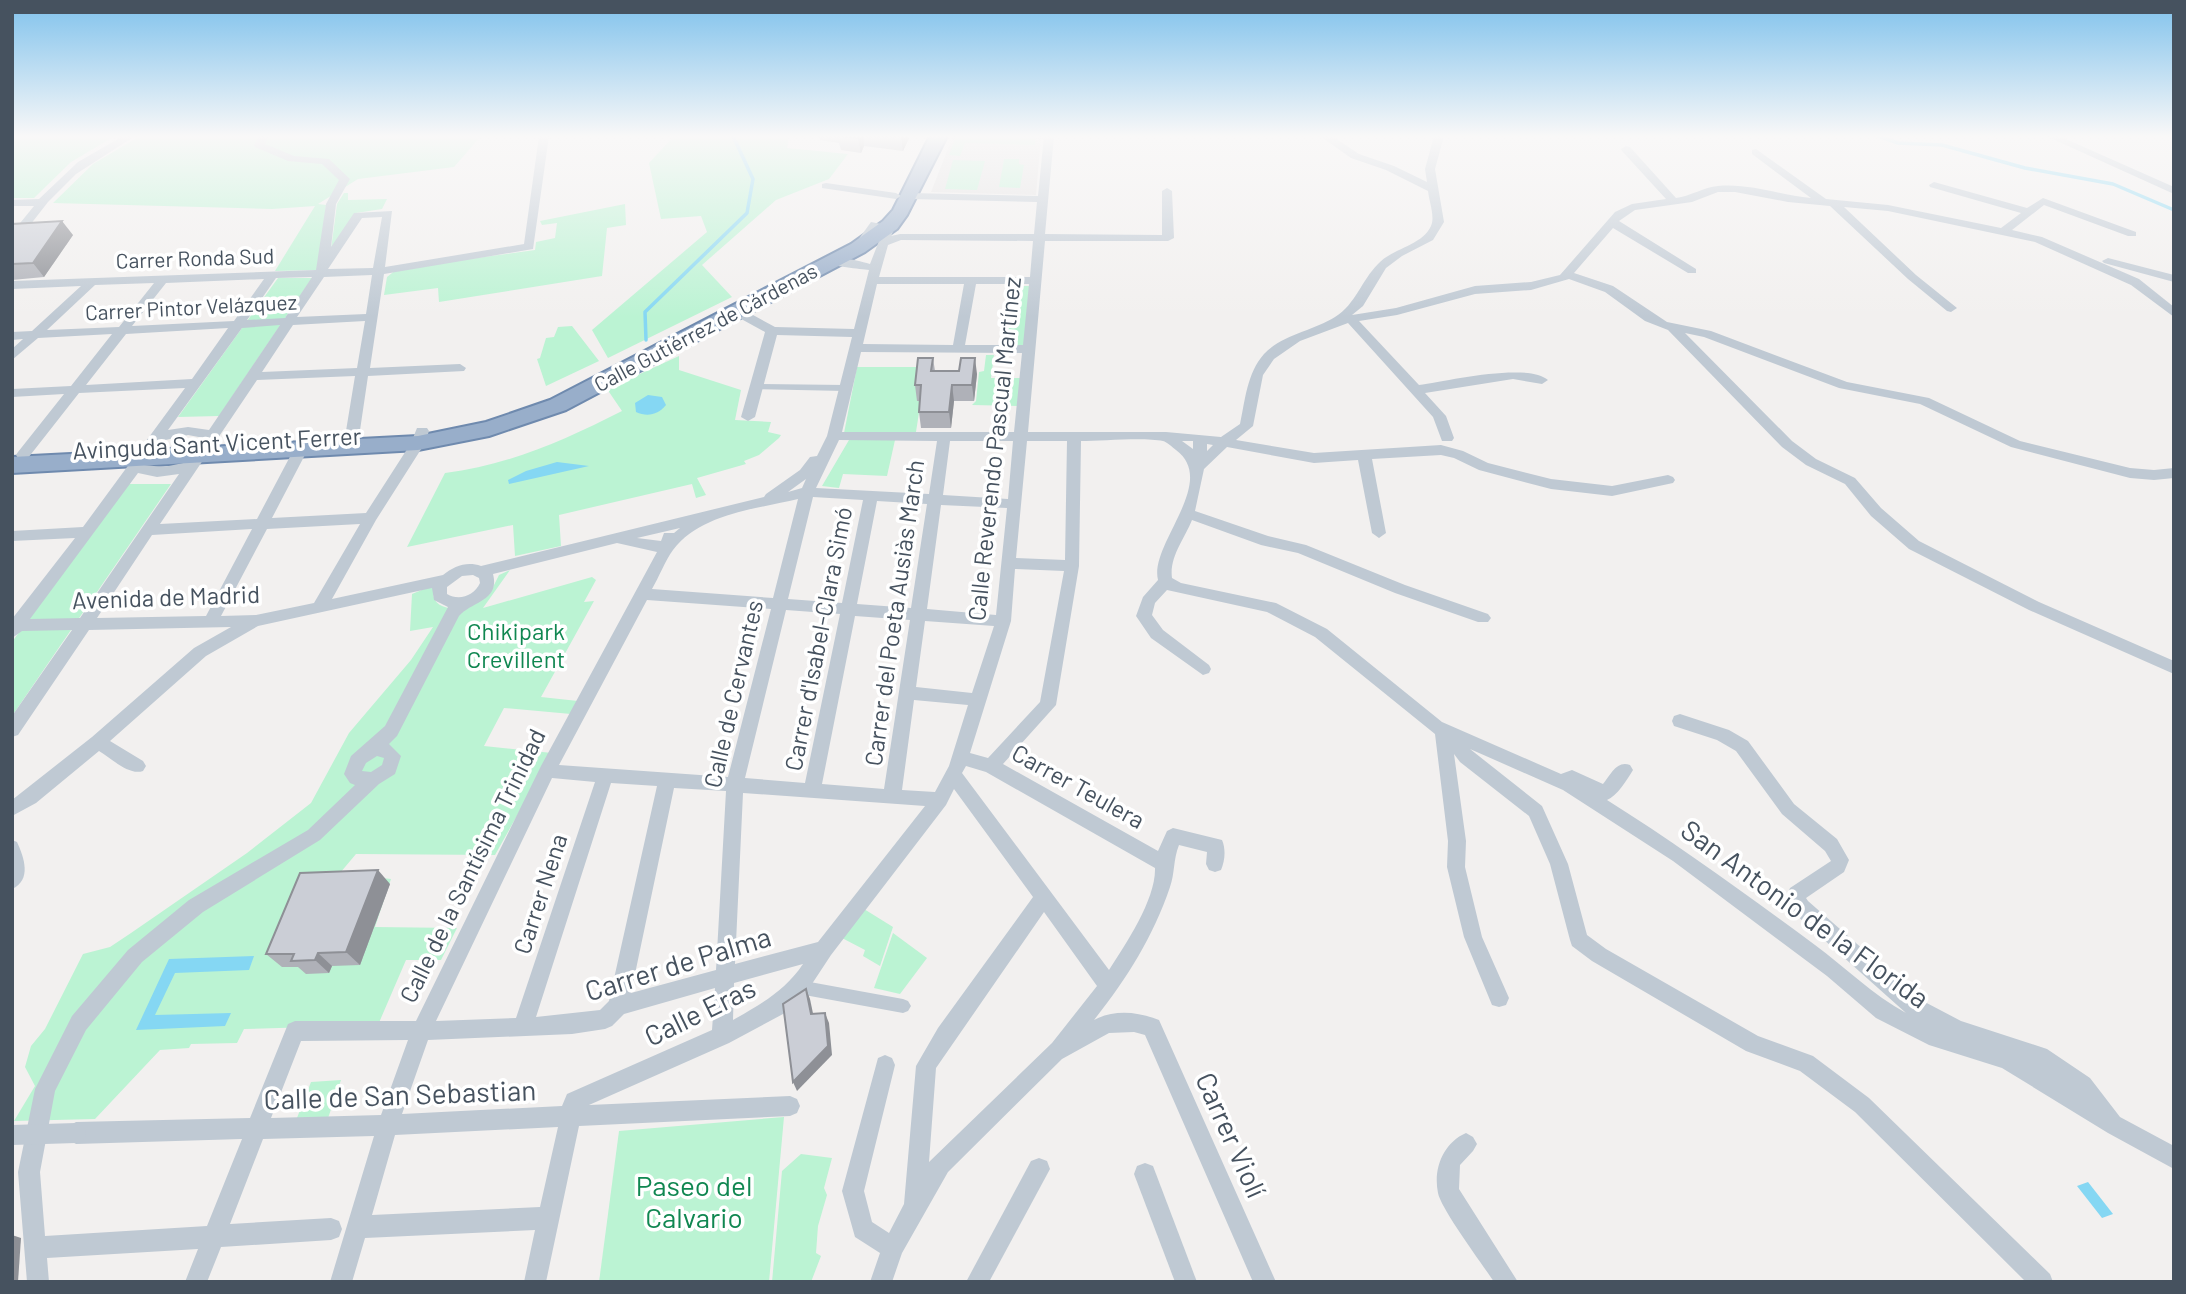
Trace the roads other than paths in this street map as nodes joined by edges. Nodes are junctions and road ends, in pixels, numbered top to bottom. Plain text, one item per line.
1 (48, 196) edge
2 (335, 196) edge
3 (536, 196) edge
4 (903, 196) edge
5 (921, 196) edge
6 (1167, 196) edge
7 (1435, 196) edge
8 (1669, 196) edge
9 (1698, 196) edge
10 (1774, 196) edge
11 (1819, 196) edge
12 (1974, 196) edge
13 (1043, 199) joint
14 (42, 202) junction
15 (1674, 202) junction
16 (1827, 202) junction
17 (12, 203) edge
18 (2029, 212) junction
19 (1612, 222) junction
20 (888, 228) junction
21 (2003, 232) junction
22 (2132, 234) dead end
23 (1040, 237) junction
24 (2038, 239) junction
25 (12, 242) edge
26 (843, 253) junction
27 (878, 257) junction
28 (867, 267) junction
29 (379, 271) junction
30 (1692, 271) dead end
31 (323, 273) junction
32 (1567, 274) junction
33 (273, 275) junction
34 (163, 279) junction
35 (2174, 279) edge
36 (873, 280) junction
37 (971, 280) junction
38 (1036, 281) junction
39 (92, 282) junction
40 (12, 285) edge
41 (1951, 308) dead end
42 (738, 312) junction
43 (2174, 313) edge
44 (371, 317) junction
45 (1344, 320) junction
46 (289, 322) junction
47 (238, 325) junction
48 (1672, 327) junction
49 (124, 330) junction
50 (772, 331) junction
51 (860, 333) junction
52 (34, 335) junction
53 (12, 336) edge
54 (857, 348) junction
55 (958, 349) junction
56 (1029, 349) junction
57 (12, 356) edge
58 (460, 368) dead end
59 (363, 372) junction
60 (253, 376) junction
61 (1542, 380) dead end
62 (196, 383) junction
63 (755, 387) junction
64 (845, 388) junction
65 (75, 389) junction
66 (1416, 390) junction
67 (12, 393) edge
68 (748, 417) dead end
69 (224, 418) junction
70 (170, 419) junction
71 (834, 436) junction
72 (944, 436) junction
73 (1166, 436) junction
74 (352, 437) junction
75 (420, 437) junction
76 (1021, 438) junction
77 (1074, 438) junction
78 (1197, 438) junction
79 (1447, 438) dead end
80 (1223, 443) junction
81 (301, 449) junction
82 (202, 450) junction
83 (145, 452) junction
84 (1363, 455) junction
85 (15, 462) edge
86 (1192, 462) junction
87 (805, 473) junction
88 (2174, 473) edge
89 (1668, 480) dead end
90 (181, 482) junction
91 (123, 484) junction
92 (807, 492) junction
93 (871, 496) junction
94 (934, 500) junction
95 (765, 501) junction
96 (1014, 504) junction
97 (717, 512) junction
98 (1187, 513) junction
99 (370, 518) junction
100 (261, 524) junction
101 (670, 524) junction
102 (149, 530) junction
103 (88, 532) junction
104 (1379, 533) dead end
105 (12, 536) edge
106 (614, 538) junction
107 (668, 546) junction
108 (1009, 563) junction
109 (1072, 566) junction
110 (481, 571) junction
111 (444, 580) junction
112 (1166, 581) junction
113 (644, 594) junction
114 (460, 604) junction
115 (781, 604) junction
116 (320, 606) junction
117 (848, 608) junction
118 (918, 614) junction
119 (1483, 618) dead end
120 (211, 621) junction
121 (256, 621) junction
122 (1003, 621) junction
123 (86, 624) junction
124 (14, 628) edge
125 (2174, 668) edge
126 (1203, 669) dead end
127 (906, 693) junction
128 (978, 700) junction
129 (1680, 721) dead end
130 (1443, 729) junction
131 (12, 730) edge
132 (391, 732) junction
133 (98, 742) junction
134 (370, 751) junction
135 (390, 752) junction
136 (956, 765) junction
137 (137, 766) dead end
138 (991, 766) junction
139 (1624, 770) dead end
140 (547, 771) junction
141 (605, 776) junction
142 (365, 778) junction
143 (667, 780) junction
144 (1559, 781) junction
145 (735, 785) junction
146 (813, 790) junction
147 (892, 796) junction
148 (940, 800) junction
149 (12, 809) edge
150 (12, 846) edge
151 (1215, 864) dead end
152 (1164, 867) junction
153 (12, 883) edge
154 (1044, 897) junction
155 (824, 949) junction
156 (726, 977) junction
157 (799, 987) junction
158 (1110, 987) junction
159 (1499, 998) dead end
160 (618, 1006) junction
161 (903, 1006) dead end
162 (523, 1027) junction
163 (421, 1031) junction
164 (722, 1036) junction
165 (1055, 1052) junction
166 (885, 1065) dead end
167 (790, 1106) dead end
168 (571, 1116) junction
169 (388, 1125) junction
170 (2115, 1126) junction
171 (257, 1129) junction
172 (12, 1135) edge
173 (1466, 1143) dead end
174 (2174, 1158) edge
175 (1039, 1170) dead end
176 (1145, 1174) dead end
177 (915, 1206) junction
178 (549, 1218) junction
179 (357, 1227) junction
180 (331, 1229) dead end
181 (213, 1236) junction
182 (34, 1248) junction
183 (893, 1248) junction
184 (38, 1282) edge
185 (196, 1282) edge
186 (341, 1282) edge
187 (536, 1282) edge
188 (881, 1282) edge
189 (977, 1282) edge
190 (1186, 1282) edge
191 (1265, 1282) edge
192 (1507, 1282) edge
193 (2042, 1282) edge

1 - 14 street
2 - 31 street
3 - 29 street, Carrer Ronda Sud
4 - 20 highway, Calle Gutiérrez de Cárdenas
5 - 13 street
6 - 23 street
7 - 45 street
8 - 15 street
9 - 15 street
10 - 16 street
11 - 16 street
12 - 18 street
13 - 23 street, Calle Reverendo Pascual Martínez
14 - 17 street
14 - 25 street
15 - 19 street
16 - 21 street
16 - 41 street
18 - 21 street
18 - 22 street
19 - 30 street
19 - 32 street
20 - 23 street
20 - 26 highway, Calle Gutiérrez de Cárdenas
20 - 27 street
21 - 24 street
23 - 38 street, Calle Reverendo Pascual Martínez
24 - 35 street
24 - 43 street
26 - 27 street
26 - 28 street
26 - 28 street
26 - 42 highway, Calle Gutiérrez de Cárdenas
26 - 75 highway, Calle Gutiérrez de Cárdenas
27 - 36 street
28 - 36 street
29 - 31 street, Carrer Ronda Sud
29 - 31 street
29 - 44 street
31 - 33 street, Carrer Ronda Sud
31 - 46 street
32 - 45 street
32 - 48 street
33 - 34 street, Carrer Ronda Sud
33 - 47 street
34 - 39 street, Carrer Ronda Sud
34 - 49 street
36 - 37 street
36 - 51 street
37 - 38 street
37 - 55 street
38 - 56 street, Calle Reverendo Pascual Martínez
39 - 40 street, Carrer Ronda Sud
39 - 52 street
42 - 50 street
42 - 75 highway, Calle Gutiérrez de Cárdenas
44 - 46 street, Carrer Pintor Velázquez
44 - 59 street
45 - 66 street
45 - 80 street
46 - 47 street, Carrer Pintor Velázquez
46 - 60 street
47 - 49 street, Carrer Pintor Velázquez
47 - 62 street
48 - 88 street
48 - 125 street
49 - 52 street, Carrer Pintor Velázquez
49 - 65 street
50 - 51 street
50 - 63 street
51 - 54 street
52 - 53 street, Carrer Pintor Velázquez
52 - 57 street
54 - 55 street
54 - 64 street
55 - 56 street
56 - 76 street, Calle Reverendo Pascual Martínez
58 - 59 street
59 - 60 street
59 - 74 street
60 - 69 street
61 - 66 street
62 - 65 street
62 - 70 street
63 - 64 street
63 - 68 street
64 - 71 street
65 - 67 street
65 - 85 street
66 - 79 street
69 - 70 street
69 - 82 street
70 - 83 street
71 - 72 street
71 - 87 street
71 - 92 street
72 - 76 street
72 - 94 street, Carrer del Poeta Ausiàs March
73 - 77 street
73 - 78 street
73 - 86 street
74 - 75 highway, Avinguda Sant Vicent Ferrer
74 - 82 highway, Avinguda Sant Vicent Ferrer
75 - 81 highway, Avinguda Sant Vicent Ferrer
75 - 99 street
76 - 77 street
76 - 96 street, Calle Reverendo Pascual Martínez
77 - 109 street
78 - 80 street
78 - 86 street
80 - 84 street
80 - 86 street
81 - 82 highway, Avinguda Sant Vicent Ferrer
81 - 100 street
82 - 83 highway, Avinguda Sant Vicent Ferrer
82 - 90 street
83 - 85 highway, Avinguda Sant Vicent Ferrer
83 - 91 street
84 - 89 street
84 - 104 street
86 - 98 street
87 - 92 street
87 - 95 street
90 - 91 street
90 - 102 street
91 - 103 street
92 - 93 street
92 - 95 street
92 - 115 street, Calle de Cervantes
93 - 94 street
93 - 117 street, Carrer d'Isabel-Clara Simó
94 - 96 street
94 - 118 street, Carrer del Poeta Ausiàs March
95 - 97 street
96 - 108 street, Calle Reverendo Pascual Martínez
97 - 101 street
97 - 107 street, Calle de la Santísima Trinidad
98 - 112 street
98 - 119 street
99 - 100 street
99 - 116 street
100 - 102 street
100 - 120 street
101 - 106 street
101 - 107 street
102 - 123 street
103 - 105 street
103 - 124 street
106 - 107 street
106 - 110 street
107 - 113 street, Calle de la Santísima Trinidad
108 - 109 street
108 - 122 street, Calle Reverendo Pascual Martínez
109 - 138 street
110 - 111 street
110 - 114 street
111 - 114 street
111 - 116 street, Avenida de Madrid
112 - 126 street
112 - 130 street, San Antonio de la Florida
113 - 115 street
113 - 140 street, Calle de la Santísima Trinidad
114 - 132 street
115 - 117 street
115 - 145 street, Calle de Cervantes
116 - 121 street, Avenida de Madrid
117 - 118 street
117 - 146 street, Carrer d'Isabel-Clara Simó
118 - 122 street
118 - 127 street, Carrer del Poeta Ausiàs March
120 - 121 street, Avenida de Madrid
120 - 123 street, Avenida de Madrid
121 - 133 street
122 - 128 street, Calle Reverendo Pascual Martínez
123 - 124 street, Avenida de Madrid
123 - 131 street
127 - 128 street
127 - 147 street, Carrer del Poeta Ausiàs March
128 - 136 street, Calle Reverendo Pascual Martínez
129 - 170 street
130 - 144 street, San Antonio de la Florida
130 - 159 street
130 - 193 street, San Antonio de la Florida
132 - 134 street
132 - 135 street
133 - 137 street
133 - 149 street
134 - 135 street
134 - 142 street
135 - 142 street
136 - 138 street, Carrer Teulera
136 - 148 street, Calle Reverendo Pascual Martínez
136 - 154 street
138 - 152 street, Carrer Teulera
139 - 144 street
140 - 141 street
140 - 163 street, Calle de la Santísima Trinidad
141 - 143 street
141 - 162 street, Carrer Nena
142 - 182 street
143 - 145 street
143 - 160 street
144 - 170 street, San Antonio de la Florida
145 - 146 street
145 - 156 street, Calle de Cervantes
146 - 147 street
147 - 148 street
148 - 155 street, Calle Eras
150 - 153 street
151 - 152 street
152 - 158 street
154 - 158 street
154 - 177 street
155 - 156 street, Carrer de Palma
155 - 157 street, Calle Eras
156 - 160 street, Carrer de Palma
156 - 164 street, Calle de Cervantes
157 - 161 street
157 - 164 street, Calle Eras
158 - 165 street
160 - 162 street, Carrer de Palma
162 - 163 street, Carrer de Palma
163 - 169 street, Calle de la Santísima Trinidad
163 - 171 street, Carrer de Palma
164 - 168 street, Calle Eras
165 - 177 street
165 - 191 street, Carrer Violí
166 - 183 street
167 - 168 street, Calle de San Sebastian
168 - 169 street, Calle de San Sebastian
168 - 178 street
169 - 171 street, Calle de San Sebastian
169 - 179 street, Calle de la Santísima Trinidad
170 - 174 street, San Antonio de la Florida
171 - 172 street, Calle de San Sebastian, bridge
171 - 181 street
173 - 192 street
175 - 189 street
176 - 190 street
177 - 183 street
178 - 179 street
178 - 187 street
179 - 186 street, Calle de la Santísima Trinidad
180 - 181 street
181 - 182 street
181 - 185 street
182 - 184 street
183 - 188 street

